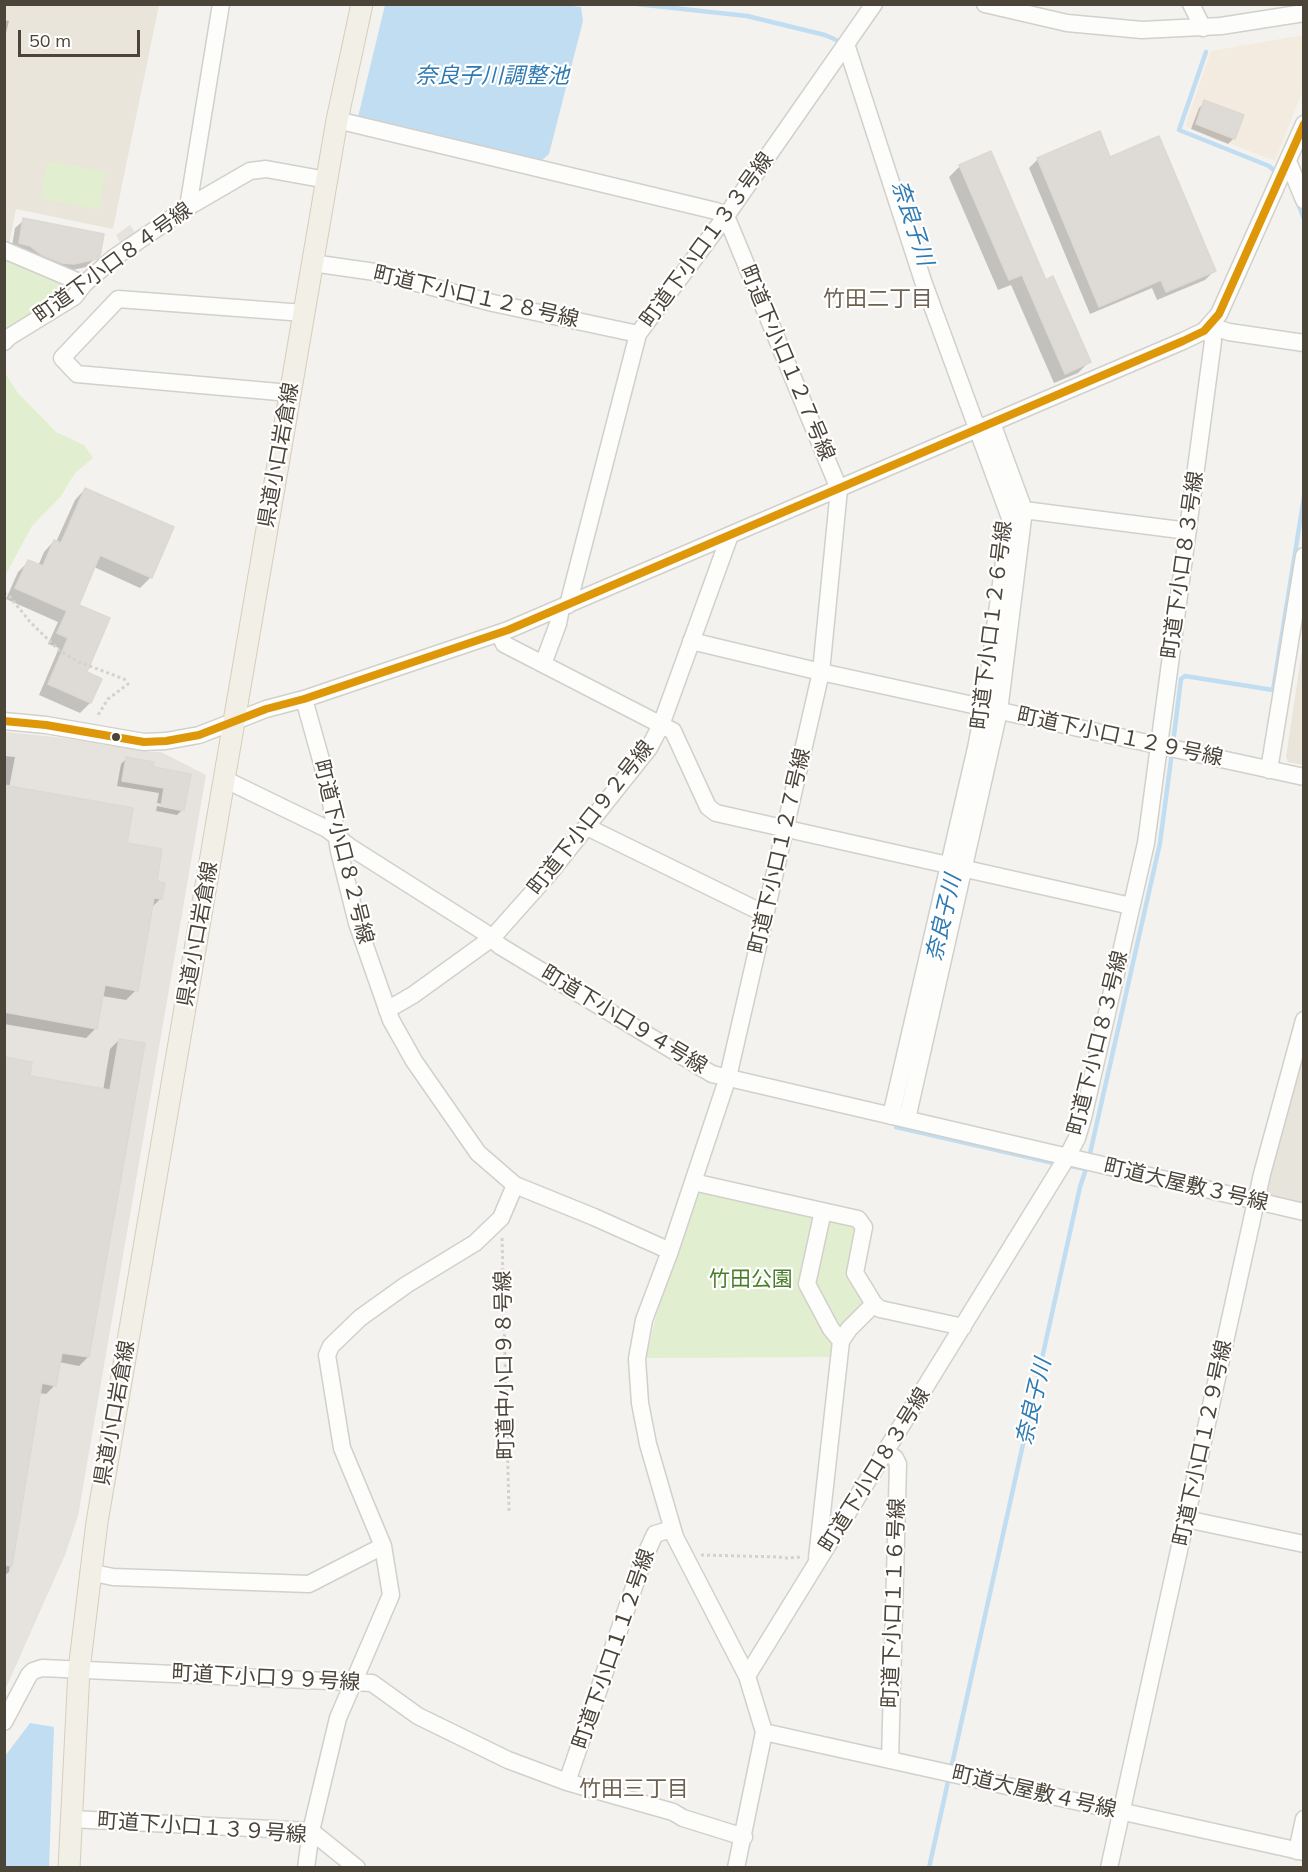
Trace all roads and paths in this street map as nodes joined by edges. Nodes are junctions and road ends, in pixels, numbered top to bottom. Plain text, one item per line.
1 (221, 4) edge
2 (362, 4) edge
3 (874, 4) edge
4 (985, 4) edge
5 (1191, 4) edge
6 (1304, 13) edge
7 (1203, 28) junction
8 (846, 44) junction
9 (337, 120) junction
10 (1304, 124) edge
11 (1288, 160) junction
12 (327, 180) junction
13 (1304, 200) edge
14 (188, 207) junction
15 (726, 216) junction
16 (4, 250) edge
17 (312, 263) junction
18 (84, 284) junction
19 (304, 313) junction
20 (1210, 326) junction
21 (638, 334) junction
22 (4, 342) edge
23 (1304, 343) edge
24 (290, 393) junction
25 (985, 425) junction
26 (839, 489) junction
27 (1024, 510) junction
28 (1188, 531) junction
29 (730, 535) junction
30 (1304, 556) edge
31 (4, 593) edge
32 (565, 606) junction
33 (500, 633) junction
34 (691, 641) junction
35 (543, 664) junction
36 (821, 672) junction
37 (304, 699) junction
38 (991, 709) junction
39 (98, 715) dead end
40 (4, 721) edge
41 (233, 722) junction
42 (661, 725) junction
43 (1159, 746) junction
44 (1269, 770) junction
45 (1304, 777) edge
46 (224, 779) junction
47 (587, 827) junction
48 (785, 828) junction
49 (337, 837) junction
50 (956, 867) junction
51 (1131, 906) junction
52 (765, 914) junction
53 (492, 938) junction
54 (387, 1010) junction
55 (1304, 1020) edge
56 (1298, 1064) edge
57 (728, 1077) junction
58 (899, 1118) junction
59 (1068, 1157) junction
60 (693, 1182) junction
61 (515, 1185) junction
62 (1256, 1201) junction
63 (823, 1211) junction
64 (1304, 1212) edge
65 (501, 1218) junction
66 (670, 1251) junction
67 (874, 1304) junction
68 (963, 1327) junction
69 (842, 1341) junction
70 (885, 1452) junction
71 (509, 1511) dead end
72 (1186, 1519) junction
73 (672, 1529) junction
74 (1304, 1544) edge
75 (383, 1546) junction
76 (684, 1555) junction
77 (816, 1560) junction
78 (89, 1572) junction
79 (79, 1670) junction
80 (747, 1676) junction
81 (354, 1682) junction
82 (4, 1722) edge
83 (764, 1732) junction
84 (890, 1760) junction
85 (567, 1782) junction
86 (1122, 1812) junction
87 (71, 1819) junction
88 (1304, 1819) edge
89 (311, 1831) junction
90 (744, 1837) junction
91 (1300, 1851) edge
92 (69, 1868) edge
93 (306, 1868) edge
94 (357, 1868) edge
95 (736, 1868) edge
96 (1110, 1868) edge

1 - 14 street
2 - 9 main road, 県道小口岩倉線
3 - 8 street, 町道下小口１３３号線
4 - 7 street
5 - 7 street
6 - 7 street
8 - 15 street, 町道下小口１３３号線
8 - 25 street, 町道下小口１２６号線
9 - 12 main road, 県道小口岩倉線
9 - 15 street
10 - 11 street
11 - 13 street
11 - 20 street
12 - 14 street, 町道下小口８４号線
12 - 17 main road, 県道小口岩倉線
14 - 18 street, 町道下小口８４号線
15 - 21 street, 町道下小口１３３号線
15 - 26 street, 町道下小口１２７号線
16 - 18 street
17 - 19 main road, 県道小口岩倉線
17 - 21 street, 町道下小口１２８号線
18 - 22 street, 町道下小口８４号線
19 - 24 main road, 県道小口岩倉線
19 - 24 street
20 - 23 street
20 - 25 street
20 - 28 street, 町道下小口８３号線
21 - 32 street, 町道下小口１３３号線
24 - 41 main road, 県道小口岩倉線
25 - 26 street
25 - 27 street
25 - 38 street, 町道下小口１２６号線
26 - 29 street
26 - 36 street, 町道下小口１２７号線
27 - 28 street
27 - 38 street
28 - 43 street, 町道下小口８３号線
29 - 32 street
29 - 34 street, 町道下小口９２号線
30 - 44 street
31 - 39 path
32 - 33 street
32 - 35 street, 町道下小口１３３号線
33 - 35 street
33 - 37 street
34 - 36 street, 町道下小口１２９号線
34 - 42 street, 町道下小口９２号線
35 - 42 street
36 - 38 street, 町道下小口１２９号線
36 - 48 street, 町道下小口１２７号線
37 - 41 street
37 - 49 street, 町道下小口８２号線
38 - 43 street, 町道下小口１２９号線
38 - 50 street
40 - 41 street
41 - 46 main road, 県道小口岩倉線
42 - 47 street, 町道下小口９２号線
42 - 48 street
43 - 44 street, 町道下小口１２９号線
43 - 51 street, 町道下小口８３号線
44 - 45 street, 町道下小口１２９号線
46 - 49 street, 町道下小口９４号線
46 - 78 main road, 県道小口岩倉線
47 - 52 street
47 - 53 street, 町道下小口９２号線
48 - 50 street
48 - 52 street, 町道下小口１２７号線
49 - 53 street, 町道下小口９４号線
49 - 54 street, 町道下小口８２号線
50 - 51 street
50 - 58 street
51 - 59 street, 町道下小口８３号線
52 - 57 street, 町道下小口１２７号線
53 - 54 street, 町道下小口９２号線
53 - 57 street, 町道下小口９４号線
54 - 61 street, 町道下小口８２号線
55 - 56 street, 町道下小口１２９号線
56 - 62 street, 町道下小口１２９号線
57 - 58 street, 町道下小口９４号線
57 - 60 street, 町道下小口１２７号線
58 - 59 street, 町道下小口９４号線
59 - 62 street, 町道大屋敷３号線
59 - 68 street, 町道下小口８３号線
60 - 63 street
60 - 66 street, 町道下小口１２７号線
61 - 65 street
61 - 66 street, 町道下小口８２号線
62 - 64 street, 町道大屋敷３号線
62 - 72 street, 町道下小口１２９号線
63 - 67 street
63 - 69 street
65 - 71 path, 町道中小口９８号線
65 - 75 street
66 - 73 street
67 - 68 street
67 - 69 street
68 - 70 street, 町道下小口８３号線
69 - 77 street
70 - 77 street, 町道下小口８３号線
70 - 84 street, 町道下小口１１６号線
72 - 74 street
72 - 86 street, 町道下小口１２９号線
73 - 76 street
73 - 85 street, 町道下小口１１２号線
75 - 78 street
75 - 81 street
76 - 77 path
76 - 80 street
77 - 80 street, 町道下小口８３号線
78 - 79 main road, 県道小口岩倉線
79 - 81 street, 町道下小口９９号線
79 - 82 street, 町道下小口９９号線
79 - 87 main road, 県道小口岩倉線
80 - 83 street
81 - 85 street, 町道下小口９９号線
81 - 89 street
83 - 84 street, 町道大屋敷４号線
83 - 90 street
84 - 86 street, 町道大屋敷４号線
85 - 90 street, 町道下小口９９号線
86 - 91 street, 町道大屋敷４号線
86 - 96 street, 町道下小口１２９号線
87 - 89 street, 町道下小口１３９号線
87 - 92 main road, 県道小口岩倉線
88 - 91 street
89 - 93 street
89 - 94 street, 町道下小口１３９号線
90 - 95 street

